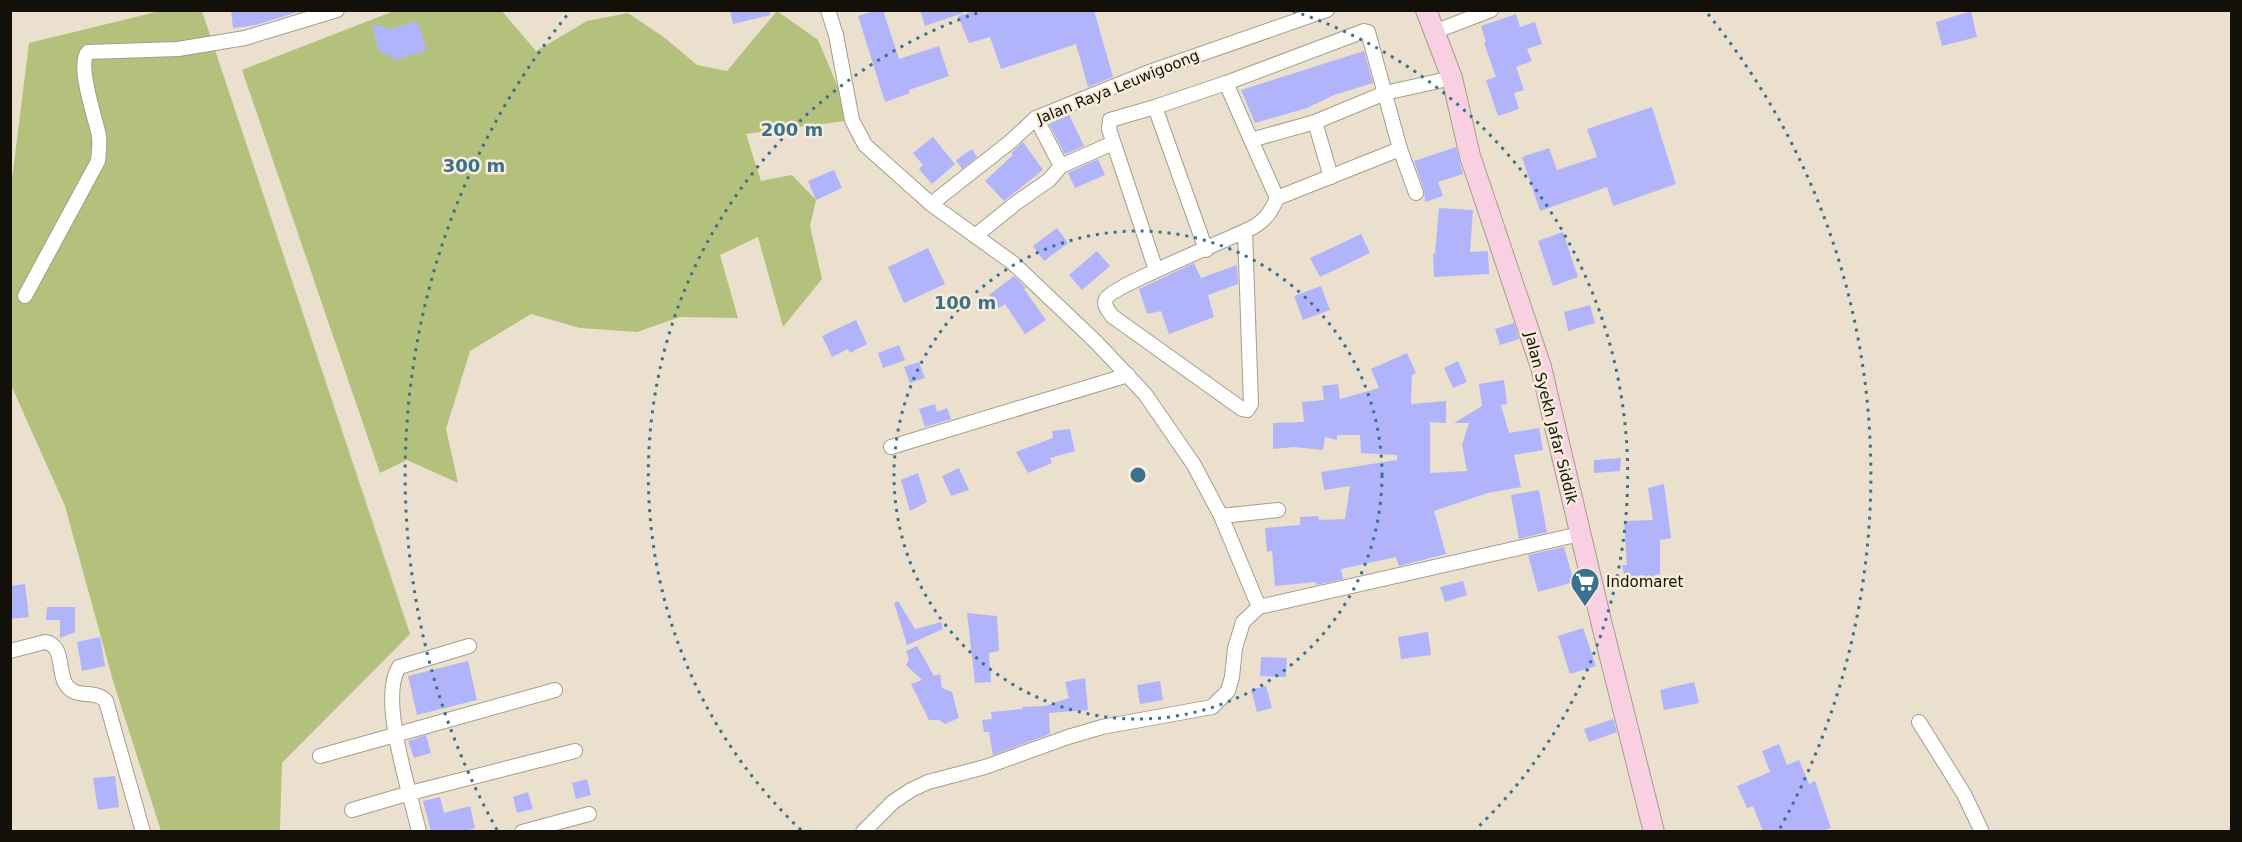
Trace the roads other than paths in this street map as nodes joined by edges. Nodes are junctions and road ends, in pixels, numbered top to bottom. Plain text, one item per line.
1 (337, 10) edge
2 (828, 10) edge
3 (1327, 10) edge
4 (1426, 10) edge
5 (1491, 10) edge
6 (1434, 32) junction
7 (1452, 78) junction
8 (1226, 83) junction
9 (1385, 93) junction
10 (1155, 107) junction
11 (1036, 117) junction
12 (1315, 122) junction
13 (1251, 140) junction
14 (1113, 143) junction
15 (1400, 149) junction
16 (1061, 166) junction
17 (1331, 177) junction
18 (1416, 193) dead end
19 (1277, 198) junction
20 (931, 204) junction
21 (1245, 231) junction
22 (975, 236) junction
23 (1206, 250) junction
24 (1156, 270) junction
25 (26, 296) dead end
26 (1128, 375) junction
27 (891, 447) dead end
28 (1278, 510) dead end
29 (1221, 516) junction
30 (1580, 534) junction
31 (1259, 607) junction
32 (469, 646) dead end
33 (10, 651) edge
34 (555, 690) dead end
35 (1919, 722) dead end
36 (394, 735) junction
37 (575, 751) dead end
38 (320, 756) dead end
39 (410, 793) junction
40 (352, 810) dead end
41 (589, 814) dead end
42 (143, 831) edge
43 (419, 831) edge
44 (522, 831) edge
45 (863, 831) edge
46 (1654, 831) edge
47 (1982, 831) edge

1 - 25 street
2 - 20 street
3 - 11 street, Jalan Raya Leuwigoong
4 - 6 main road, Jalan Syekh Jafar Siddik
5 - 6 street
6 - 7 main road, Jalan Syekh Jafar Siddik
7 - 9 street
7 - 30 main road, Jalan Syekh Jafar Siddik
8 - 9 street
8 - 10 street
8 - 13 street
9 - 12 street
9 - 15 street
10 - 14 street
10 - 23 street
11 - 16 street
11 - 20 street, Jalan Raya Leuwigoong
12 - 13 street
12 - 17 street
13 - 19 street
14 - 16 street
14 - 24 street
15 - 17 street
15 - 18 street
16 - 22 street
17 - 19 street
19 - 21 street
20 - 22 street
21 - 23 street
21 - 24 street
22 - 26 street
23 - 24 street
26 - 27 street
26 - 29 street
28 - 29 street
29 - 31 street
30 - 31 street
30 - 46 main road, Jalan Syekh Jafar Siddik
31 - 45 street
32 - 36 street
33 - 42 street
34 - 36 street
35 - 47 street
36 - 38 street
36 - 39 street
37 - 39 street
39 - 40 street
39 - 43 street
41 - 44 street

